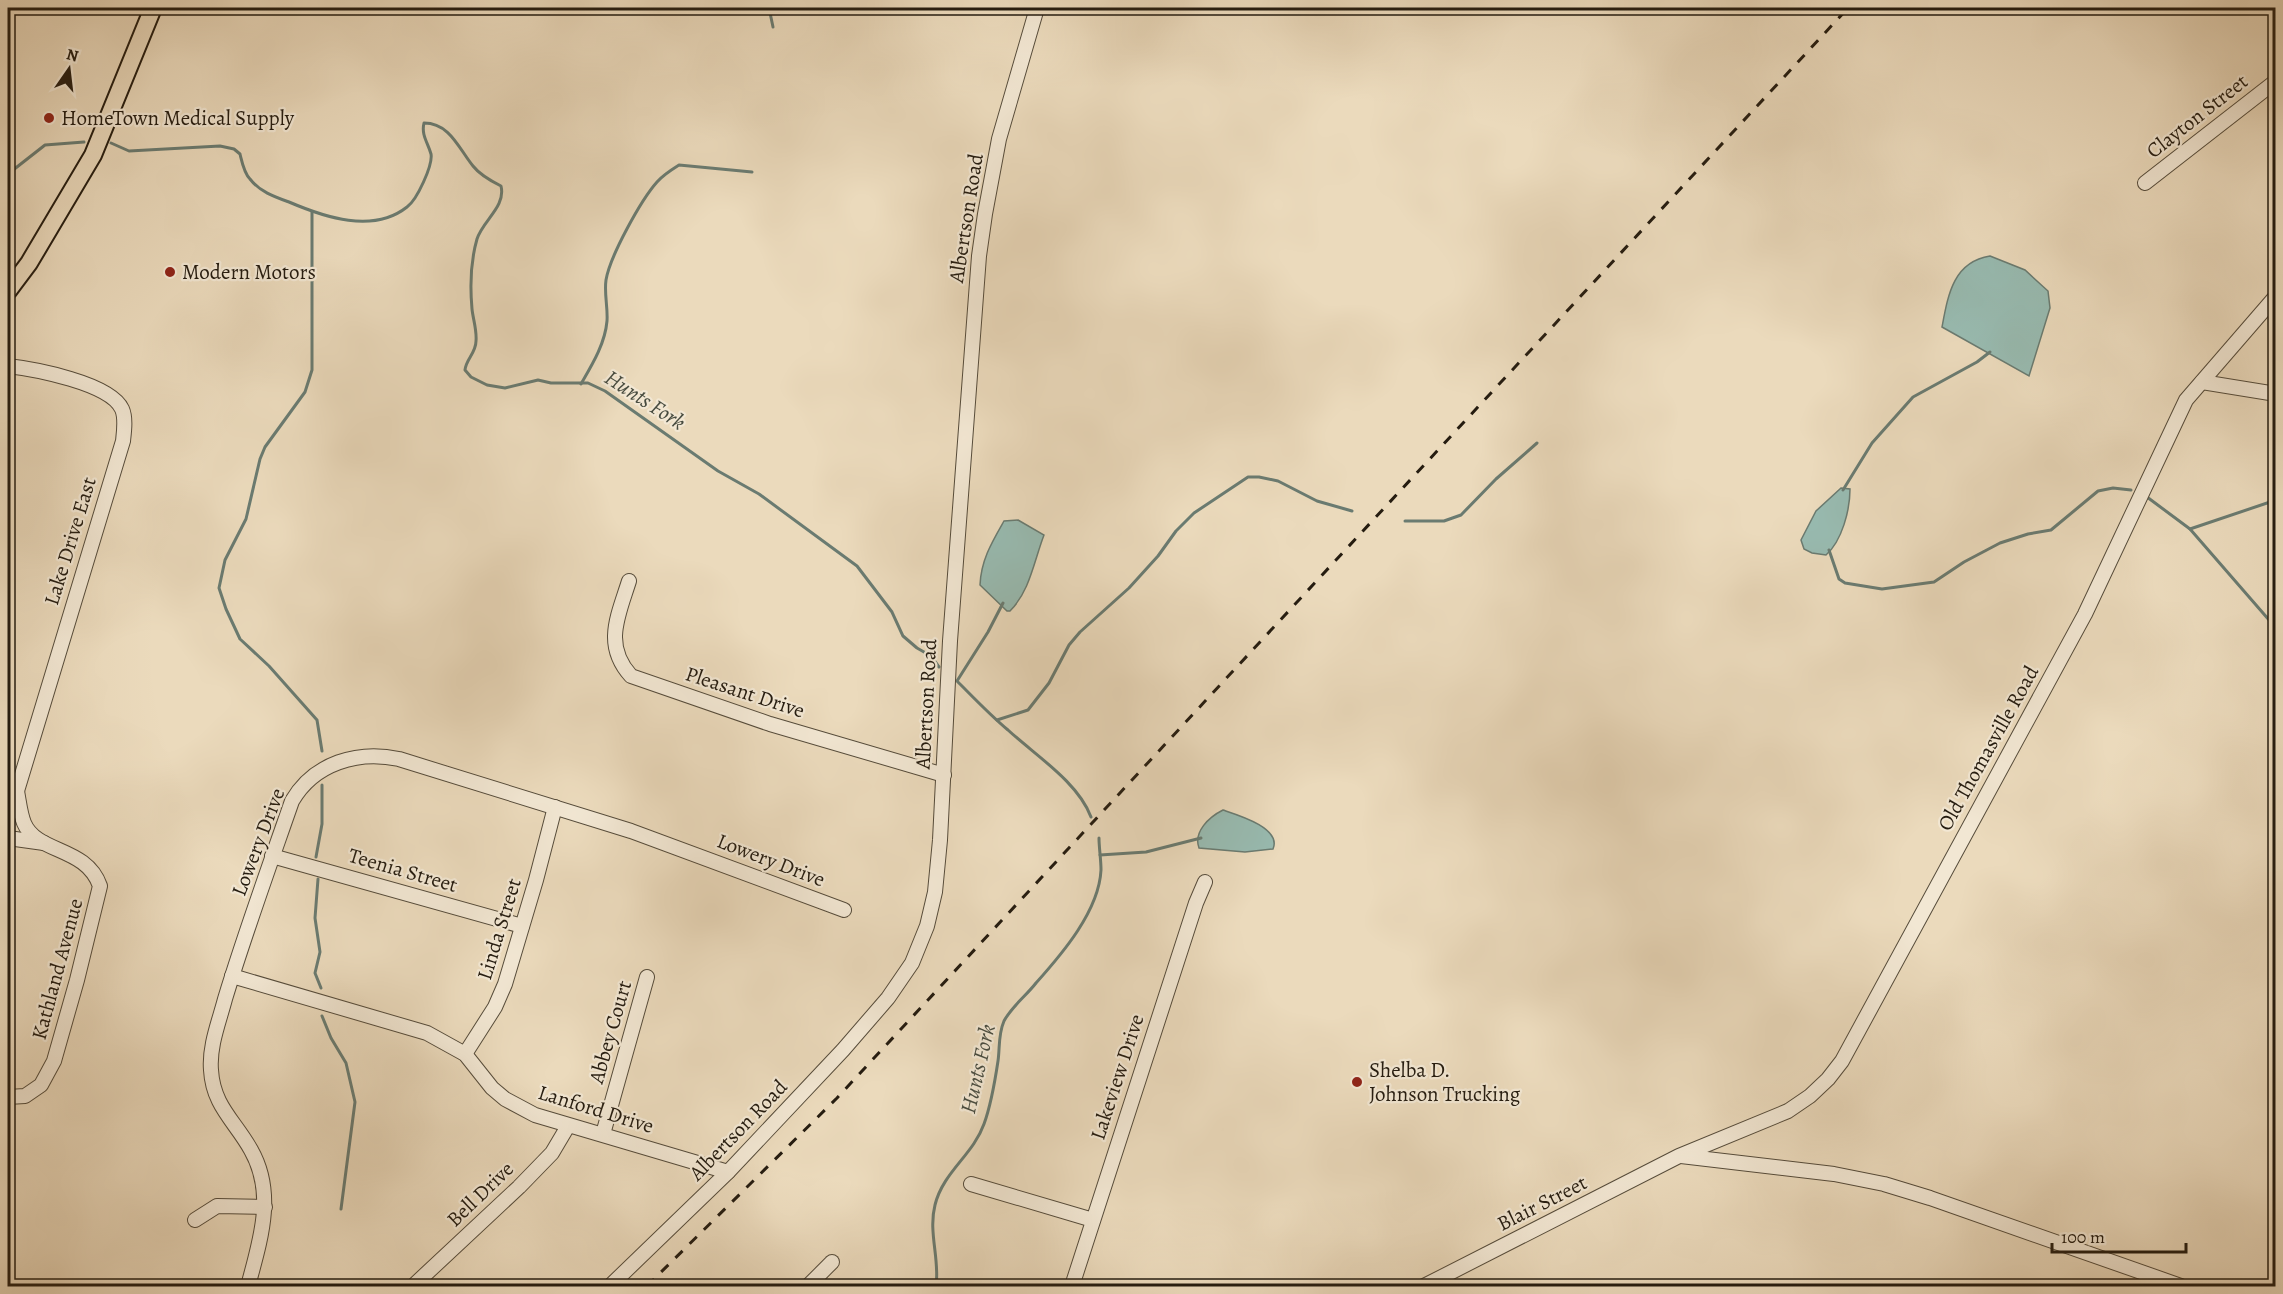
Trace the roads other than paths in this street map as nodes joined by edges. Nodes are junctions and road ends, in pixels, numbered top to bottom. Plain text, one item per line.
1 (1037, 8) edge
2 (154, 10) edge
3 (2276, 81) edge
4 (2145, 183) dead end
5 (8, 291) edge
6 (2276, 296) edge
7 (8, 366) edge
8 (2202, 382) junction
9 (2276, 394) edge
10 (629, 581) dead end
11 (944, 775) junction
12 (12, 796) edge
13 (555, 807) junction
14 (8, 838) edge
15 (47, 844) junction
16 (272, 856) junction
17 (1205, 882) dead end
18 (844, 910) dead end
19 (522, 926) junction
20 (232, 976) junction
21 (647, 977) dead end
22 (465, 1054) junction
23 (8, 1097) edge
24 (568, 1125) junction
25 (603, 1134) junction
26 (1679, 1156) junction
27 (728, 1172) junction
28 (972, 1184) dead end
29 (265, 1206) junction
30 (195, 1220) dead end
31 (1093, 1220) junction
32 (832, 1262) dead end
33 (248, 1287) edge
34 (412, 1287) edge
35 (610, 1287) edge
36 (808, 1287) edge
37 (1072, 1287) edge
38 (1424, 1287) edge
39 (2181, 1287) edge

1 - 11 street, Albertson Road
2 - 5 main road
3 - 4 street, Clayton Street
6 - 8 street, Old Thomasville Road
7 - 12 street, Lake Drive East
8 - 9 street
8 - 26 street, Old Thomasville Road
10 - 11 street, Pleasant Drive
11 - 27 street, Albertson Road
12 - 15 street, Kathland Avenue
13 - 16 street, Lowery Drive
13 - 18 street, Lowery Drive
13 - 19 street, Linda Street
14 - 15 street
15 - 23 street, Kathland Avenue
16 - 19 street, Teenia Street
16 - 20 street, Lowery Drive
17 - 31 street, Lakeview Drive
19 - 22 street, Linda Street
20 - 22 street, Lanford Drive
20 - 29 street, Lowery Drive
21 - 25 street, Abbey Court
22 - 24 street, Lanford Drive
24 - 25 street, Lanford Drive
24 - 34 street, Bell Drive
25 - 27 street, Lanford Drive
26 - 38 street, Blair Street
26 - 39 street
27 - 35 street, Albertson Road
28 - 31 street
29 - 30 street
29 - 33 street, Lowery Drive
31 - 37 street, Lakeview Drive
32 - 36 street

